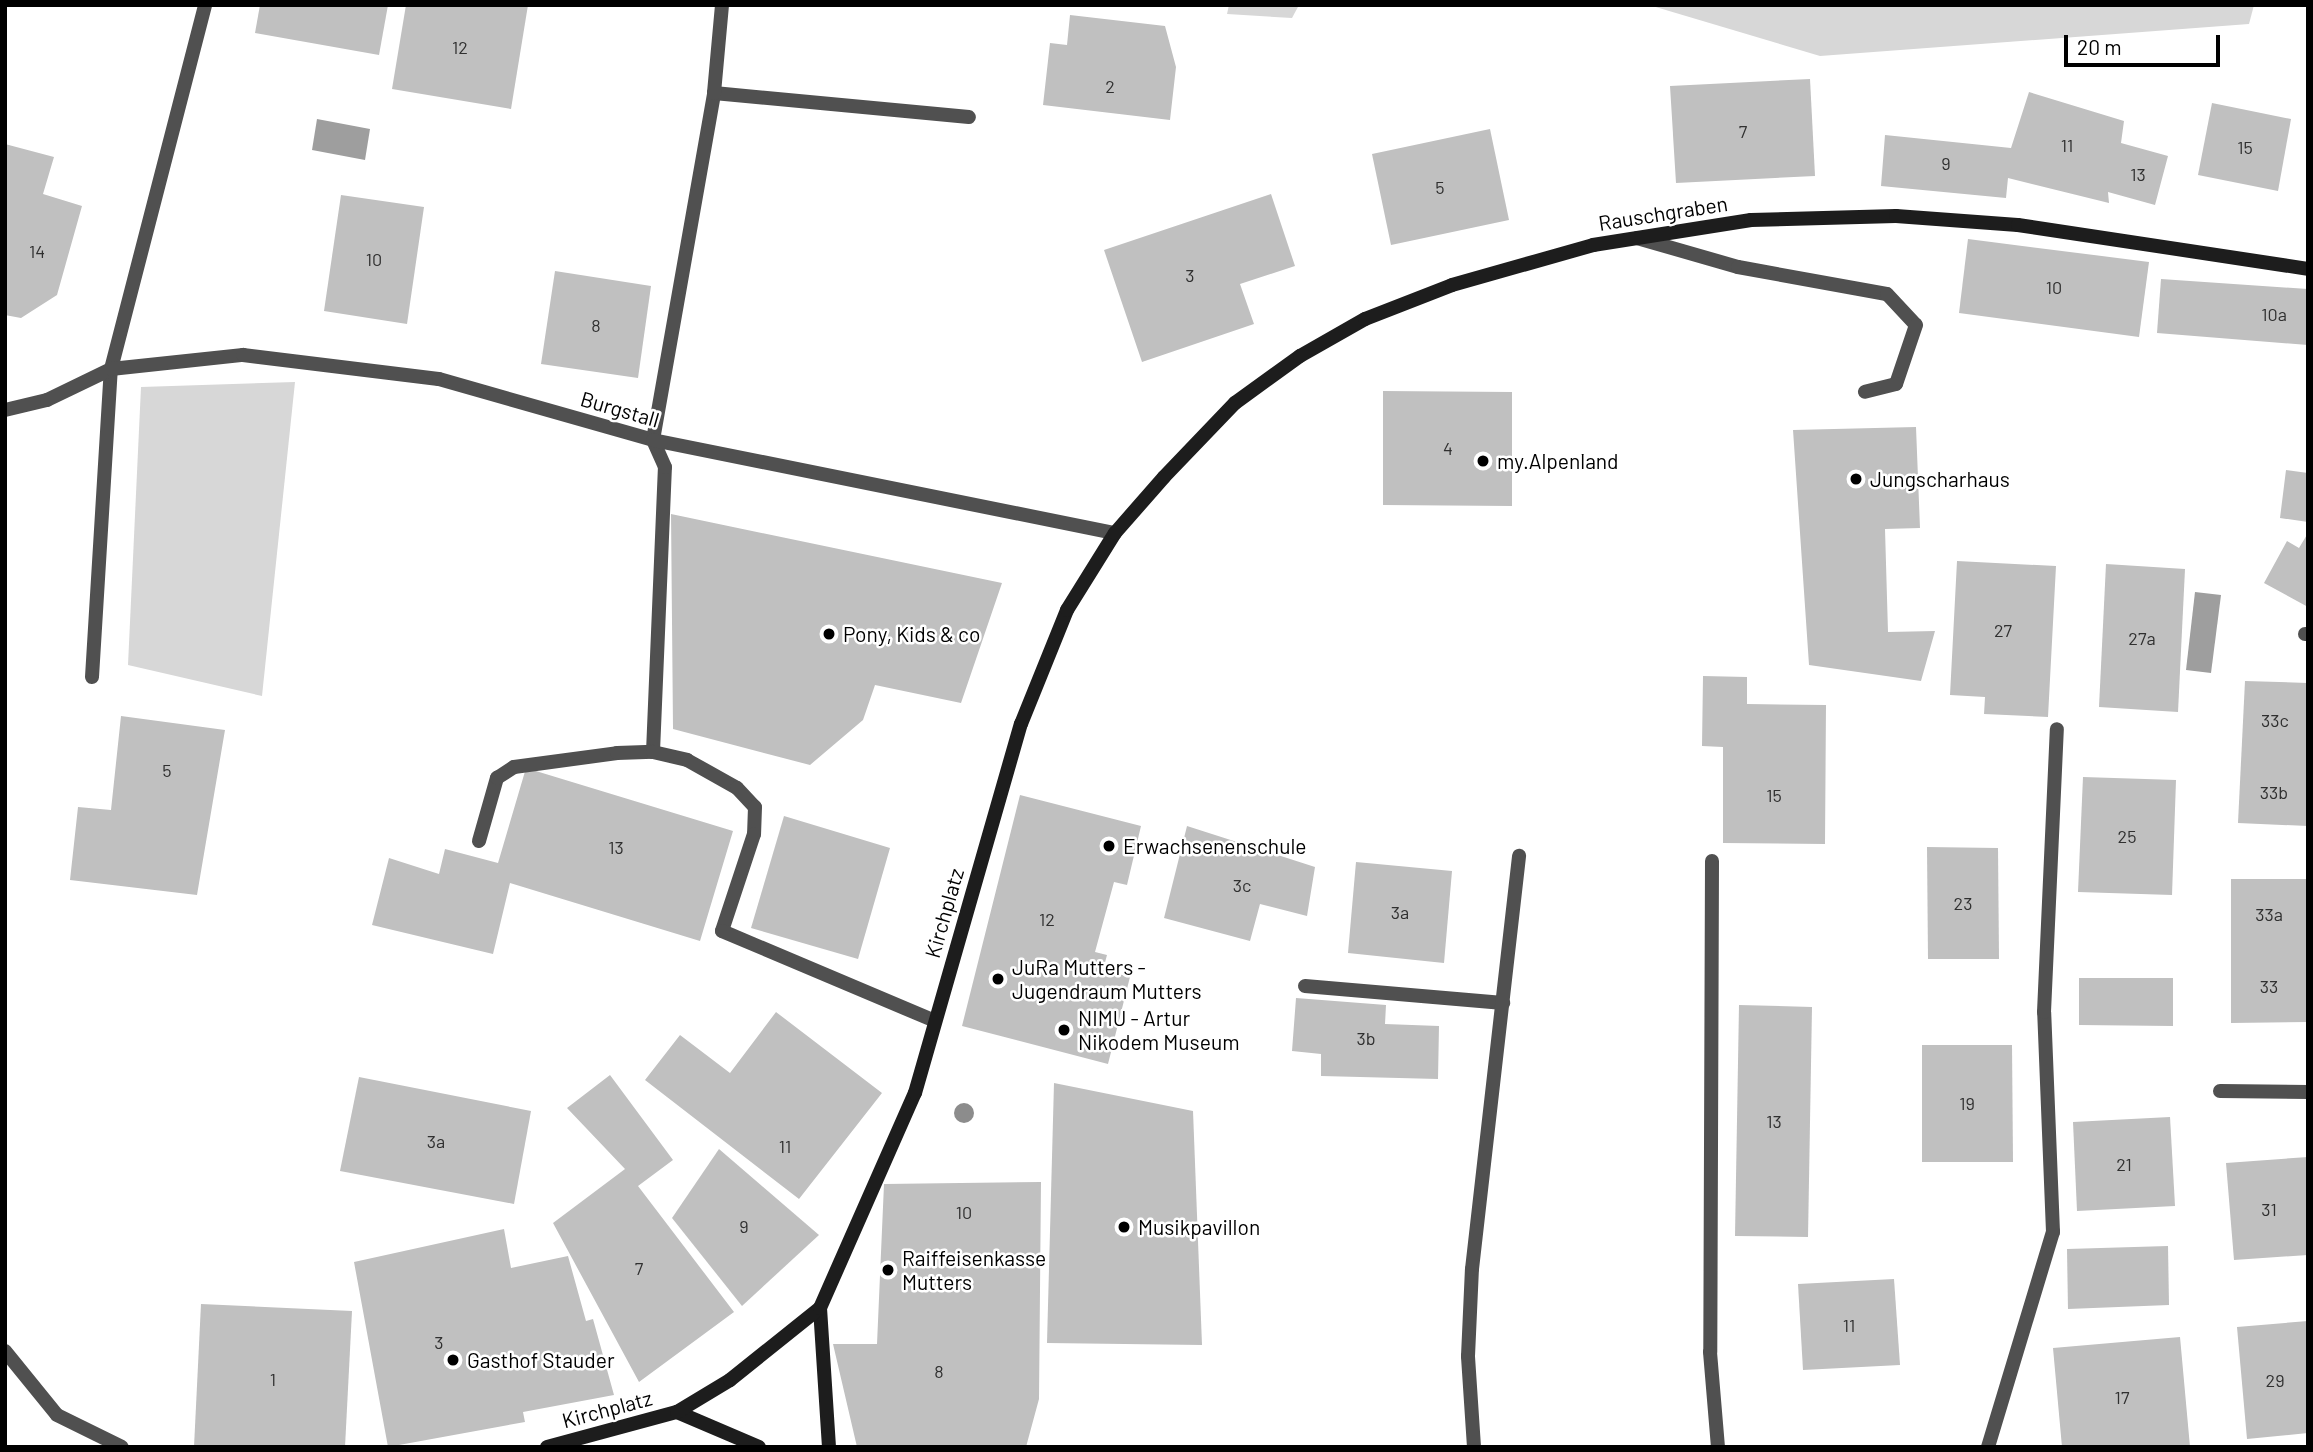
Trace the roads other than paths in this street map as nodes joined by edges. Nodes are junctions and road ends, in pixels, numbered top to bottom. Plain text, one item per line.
1 (205, 5) edge
2 (722, 5) edge
3 (714, 93) junction
4 (969, 117) dead end
5 (1632, 237) junction
6 (2308, 269) edge
7 (111, 369) junction
8 (1865, 392) dead end
9 (5, 410) edge
10 (653, 440) junction
11 (1115, 533) junction
12 (92, 677) dead end
13 (2057, 729) dead end
14 (653, 752) junction
15 (478, 841) dead end
16 (1519, 856) dead end
17 (1712, 861) dead end
18 (1305, 986) dead end
19 (1503, 1003) junction
20 (935, 1021) junction
21 (2220, 1091) dead end
22 (2308, 1092) edge
23 (820, 1308) junction
24 (5, 1351) edge
25 (677, 1412) junction
26 (122, 1447) edge
27 (547, 1447) edge
28 (759, 1447) edge
29 (830, 1447) edge
30 (1474, 1447) edge
31 (1718, 1447) edge
32 (1987, 1447) edge

1 - 7 street
2 - 3 street
3 - 4 street
3 - 10 street
5 - 6 street, Rauschgraben
5 - 8 street
5 - 11 street, Rauschgraben
7 - 9 street, Burgstall
7 - 10 street, Burgstall
7 - 12 street
10 - 11 street, Burgstall
10 - 14 street
11 - 20 street, Kirchplatz
13 - 32 street
14 - 15 street
14 - 20 street
16 - 19 street
17 - 31 street
18 - 19 street
19 - 30 street
20 - 23 street, Kirchplatz
21 - 22 street
23 - 25 street, Kirchplatz
23 - 29 street, Kirchplatz
24 - 26 street
25 - 27 street, Kirchplatz
25 - 28 street, Kirchplatz

